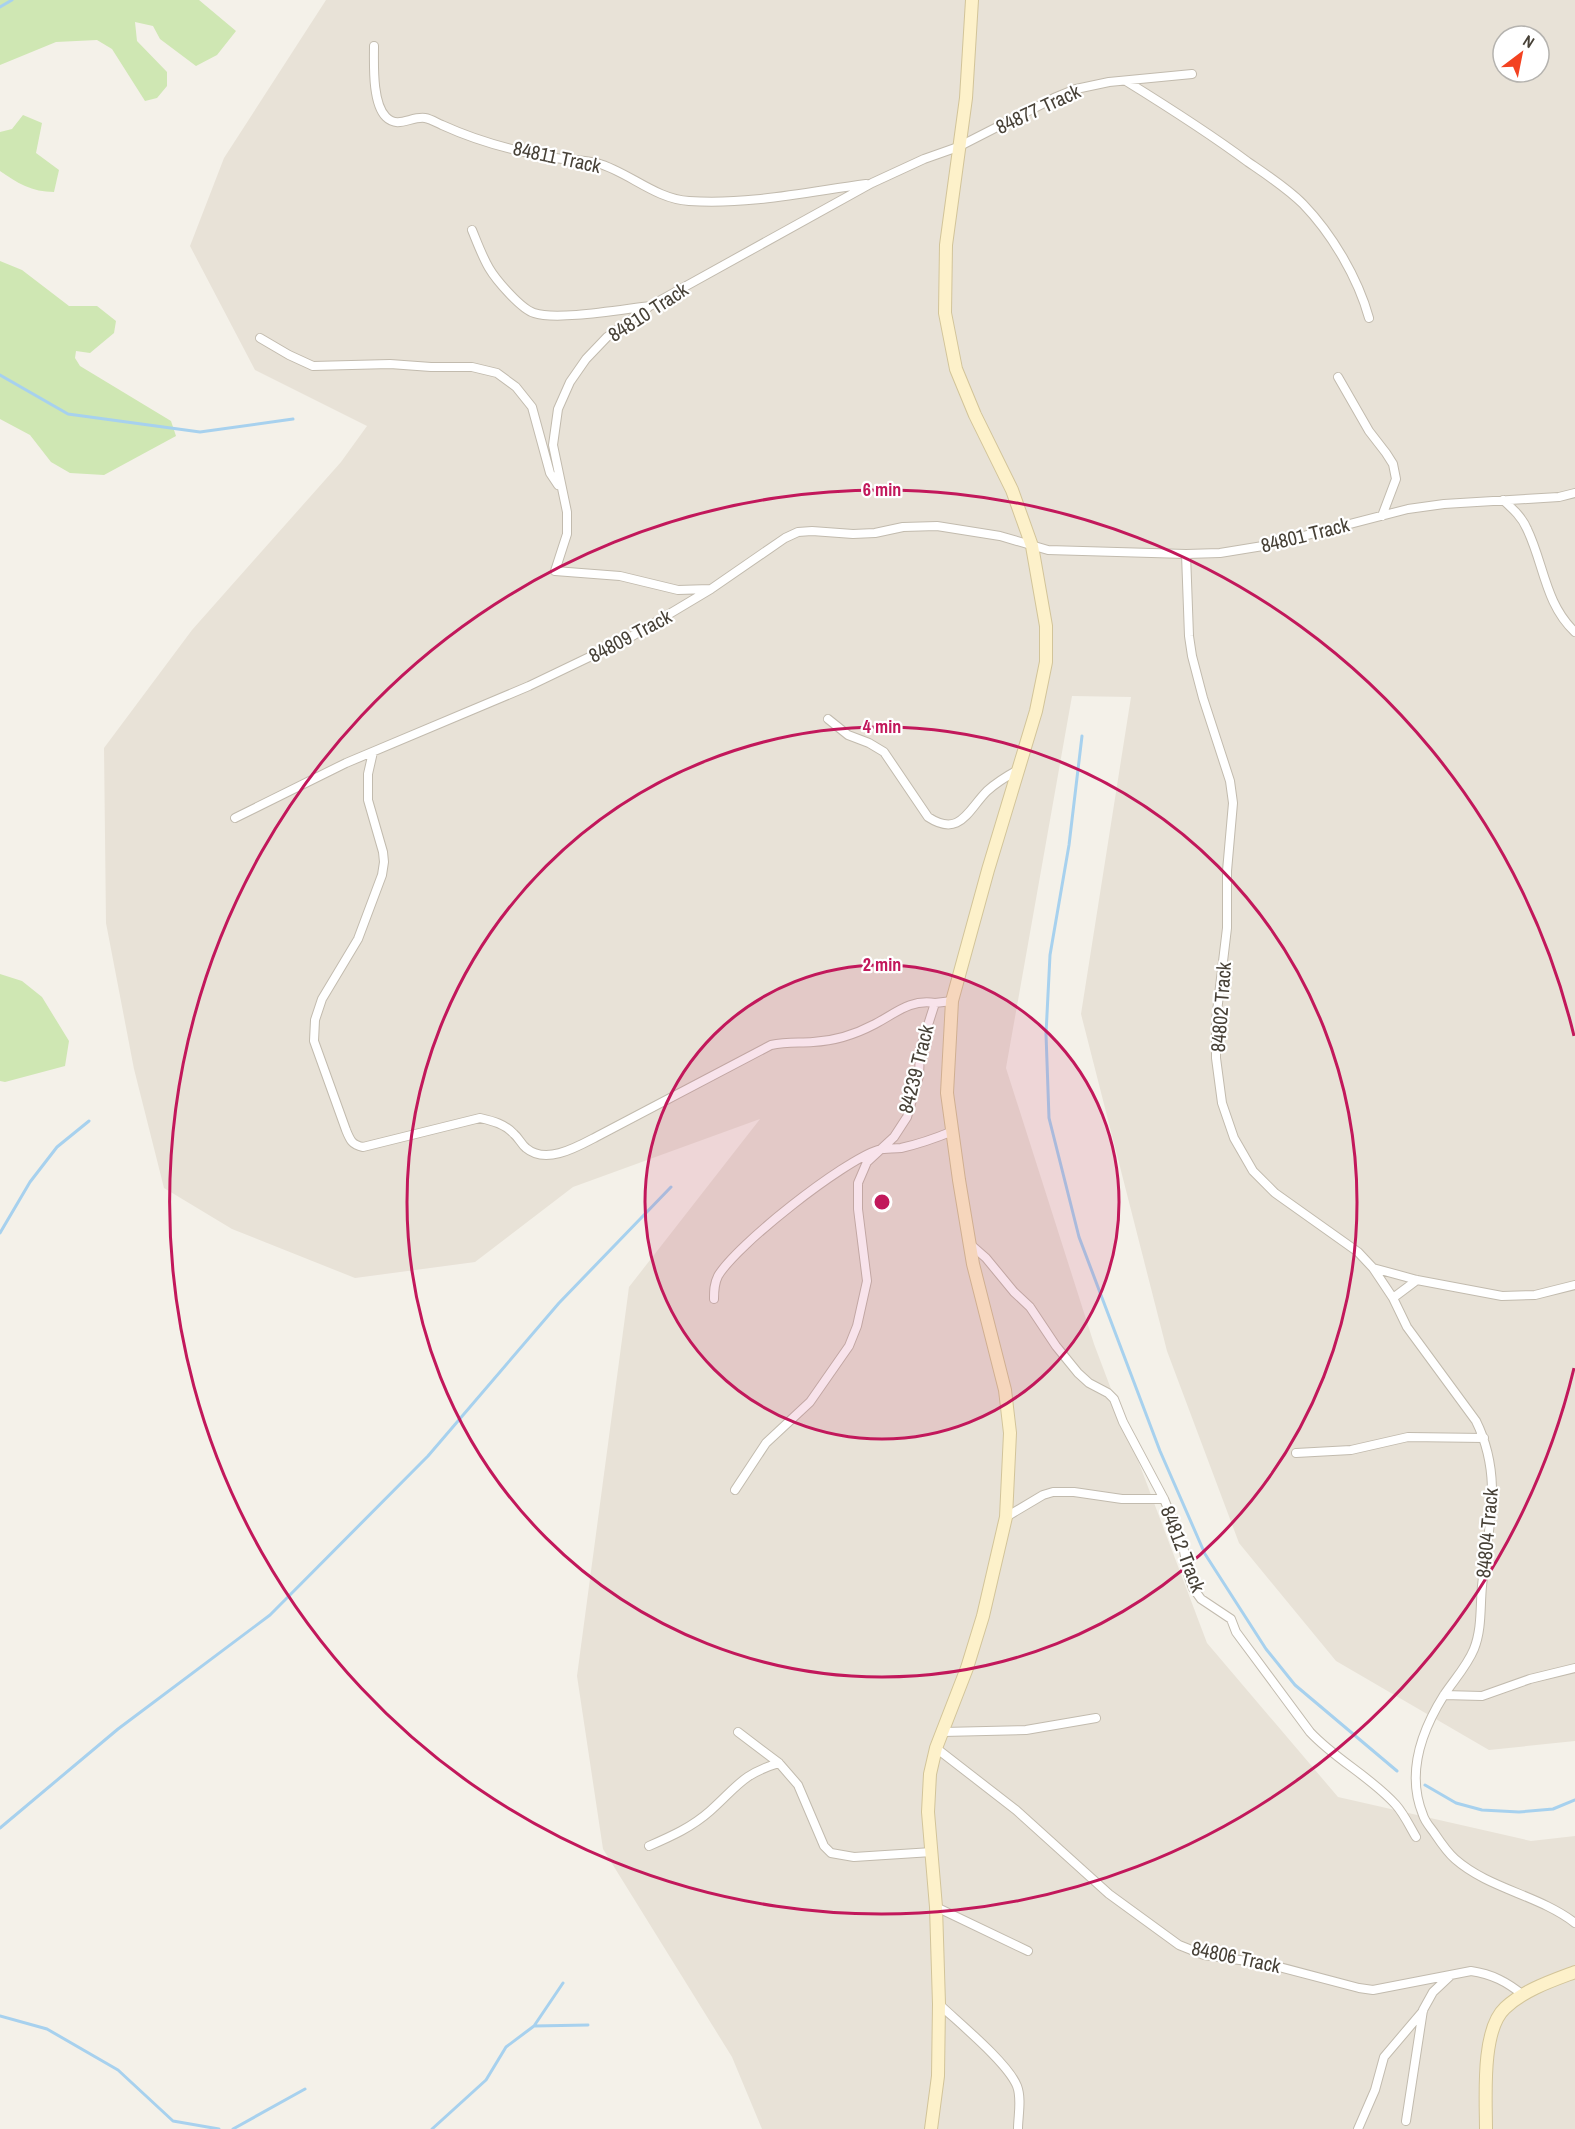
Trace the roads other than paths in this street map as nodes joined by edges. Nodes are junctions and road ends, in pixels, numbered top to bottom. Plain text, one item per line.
1 (972, 0) edge
2 (374, 46) dead end
3 (1192, 74) dead end
4 (1126, 81) junction
5 (958, 147) junction
6 (872, 183) junction
7 (472, 230) dead end
8 (650, 306) junction
9 (1369, 318) dead end
10 (260, 338) dead end
11 (1338, 377) dead end
12 (560, 488) junction
13 (1575, 493) edge
14 (1503, 500) junction
15 (1382, 516) junction
16 (1032, 546) junction
17 (1186, 554) junction
18 (711, 589) junction
19 (1575, 632) edge
20 (828, 719) dead end
21 (373, 752) junction
22 (1018, 770) junction
23 (235, 818) dead end
24 (952, 1001) junction
25 (935, 1003) junction
26 (953, 1131) junction
27 (879, 1150) junction
28 (970, 1244) junction
29 (1373, 1268) junction
30 (1417, 1280) junction
31 (1575, 1285) edge
32 (1393, 1298) junction
33 (714, 1299) dead end
34 (1484, 1438) junction
35 (1296, 1453) dead end
36 (735, 1490) dead end
37 (1164, 1498) junction
38 (1006, 1517) junction
39 (1575, 1668) edge
40 (1444, 1695) junction
41 (1096, 1718) dead end
42 (738, 1732) dead end
43 (943, 1732) junction
44 (936, 1748) junction
45 (779, 1762) junction
46 (1416, 1837) dead end
47 (649, 1846) dead end
48 (932, 1852) junction
49 (936, 1907) junction
50 (1575, 1923) edge
51 (1028, 1951) dead end
52 (1575, 1972) edge
53 (1453, 1975) junction
54 (1523, 1995) junction
55 (939, 2004) junction
56 (1424, 2010) junction
57 (1406, 2121) dead end
58 (931, 2129) edge
59 (1018, 2129) edge
60 (1358, 2129) edge
61 (1486, 2129) edge

1 - 5 street
2 - 6 street, 84811 Track
3 - 4 street, 84877 Track
4 - 5 street, 84877 Track
4 - 9 street
5 - 6 street, 84810 Track
5 - 16 street
6 - 8 street, 84810 Track
7 - 8 street
8 - 12 street, 84810 Track
10 - 12 street
11 - 15 street
12 - 18 street, 84810 Track
13 - 14 street, 84801 Track
14 - 15 street, 84801 Track
14 - 19 street
15 - 17 street, 84801 Track
16 - 17 street, 84801 Track
16 - 18 street, 84809 Track
16 - 22 street
17 - 29 street, 84802 Track
18 - 21 street, 84809 Track
20 - 22 street
21 - 23 street, 84809 Track
21 - 25 street
22 - 24 street
24 - 25 street, 84239 Track
24 - 26 street
25 - 27 street, 84239 Track
26 - 27 street
26 - 28 street
27 - 33 street
27 - 36 street, 84239 Track
28 - 37 street, 84812 Track
28 - 38 street
29 - 30 street, 84802 Track
29 - 32 street, 84804 Track
30 - 31 street, 84802 Track
30 - 32 street
32 - 34 street, 84804 Track
34 - 35 street
34 - 40 street, 84804 Track
37 - 38 street
37 - 46 street, 84812 Track
38 - 43 street
39 - 40 street
40 - 50 street, 84804 Track
41 - 43 street
42 - 45 street
43 - 44 street
44 - 48 street
44 - 53 street, 84806 Track
45 - 47 street
45 - 48 street
48 - 49 street
49 - 51 street
49 - 55 street
52 - 54 street
53 - 54 street, 84806 Track
53 - 56 street
54 - 61 street
55 - 58 street
55 - 59 street
56 - 57 street
56 - 60 street

